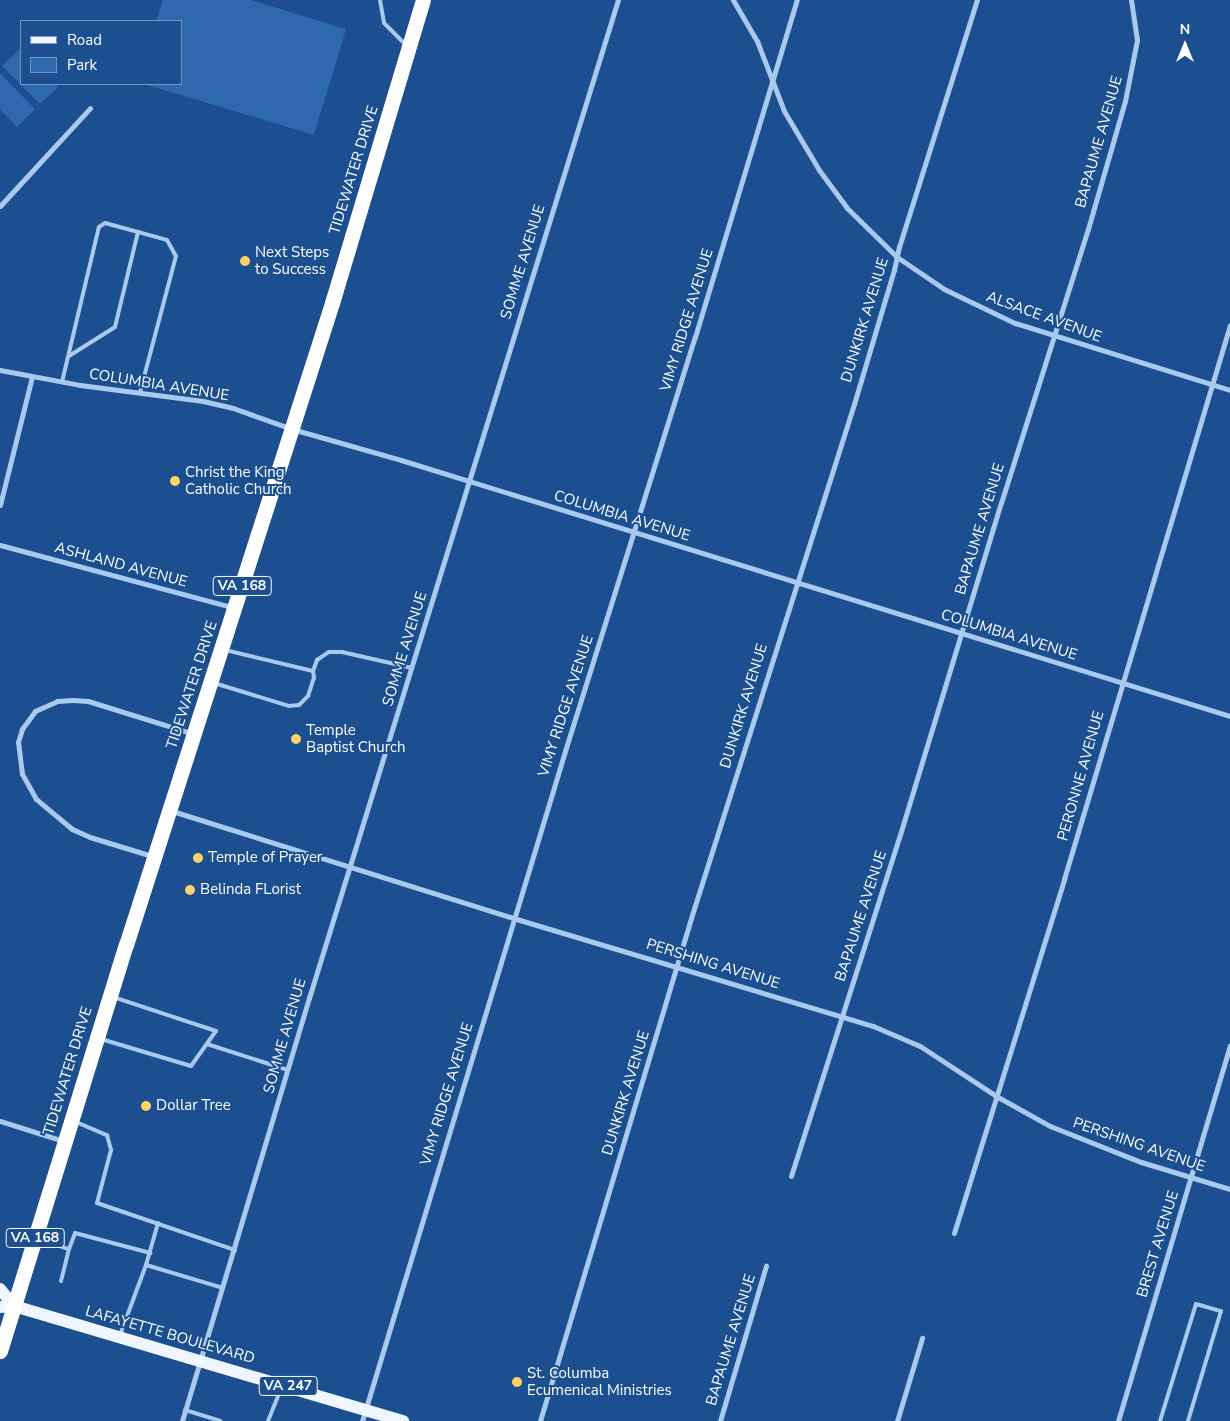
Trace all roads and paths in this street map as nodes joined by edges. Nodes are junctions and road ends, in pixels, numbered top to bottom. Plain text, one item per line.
1 (380, 0) edge
2 (423, 0) edge
3 (618, 0) edge
4 (733, 0) edge
5 (797, 0) edge
6 (977, 0) edge
7 (1132, 0) edge
8 (409, 48) junction
9 (772, 80) junction
10 (90, 108) dead end
11 (0, 206) edge
12 (138, 232) junction
13 (897, 257) junction
14 (1230, 325) edge
15 (1054, 336) junction
16 (68, 357) junction
17 (0, 370) edge
18 (32, 377) junction
19 (62, 382) junction
20 (1212, 385) junction
21 (1230, 390) edge
22 (140, 392) junction
23 (292, 429) junction
24 (469, 481) junction
25 (0, 505) edge
26 (633, 533) junction
27 (0, 545) edge
28 (796, 583) junction
29 (235, 608) junction
30 (961, 634) junction
31 (222, 649) junction
32 (412, 668) junction
33 (313, 671) junction
34 (212, 682) junction
35 (1122, 683) junction
36 (1230, 716) edge
37 (195, 734) junction
38 (169, 810) junction
39 (155, 856) junction
40 (351, 868) junction
41 (513, 918) junction
42 (677, 966) junction
43 (110, 996) junction
44 (842, 1017) junction
45 (97, 1038) junction
46 (207, 1044) junction
47 (1230, 1045) edge
48 (288, 1070) junction
49 (996, 1096) junction
50 (71, 1120) junction
51 (0, 1121) edge
52 (65, 1141) junction
53 (791, 1176) dead end
54 (1190, 1177) junction
55 (1230, 1189) edge
56 (158, 1223) junction
57 (954, 1233) dead end
58 (36, 1237) junction
59 (69, 1249) junction
60 (235, 1250) junction
61 (150, 1253) junction
62 (146, 1265) junction
63 (766, 1266) dead end
64 (61, 1280) dead end
65 (223, 1288) junction
66 (0, 1289) edge
67 (7, 1306) edge
68 (119, 1337) junction
69 (922, 1338) dead end
70 (0, 1351) edge
71 (200, 1361) junction
72 (282, 1385) junction
73 (185, 1410) junction
74 (364, 1415) edge
75 (182, 1421) edge
76 (220, 1421) edge
77 (268, 1421) edge
78 (403, 1421) edge
79 (540, 1421) edge
80 (720, 1421) edge
81 (897, 1421) edge
82 (1118, 1421) edge
83 (1160, 1421) edge
84 (1188, 1421) edge

1 - 8 lane
2 - 8 highway, TIDEWATER DRIVE / VA 168
3 - 24 street, SOMME AVENUE
4 - 9 street, ALSACE AVENUE
5 - 9 street, VIMY RIDGE AVENUE
6 - 13 street, DUNKIRK AVENUE
7 - 15 street, BAPAUME AVENUE
8 - 23 highway, TIDEWATER DRIVE / VA 168
9 - 13 street, ALSACE AVENUE
9 - 26 street, VIMY RIDGE AVENUE
10 - 11 street
12 - 16 lane
12 - 16 lane
12 - 22 lane
13 - 15 street, ALSACE AVENUE
13 - 28 street, DUNKIRK AVENUE
14 - 20 street, PERONNE AVENUE
15 - 20 street, ALSACE AVENUE
15 - 30 street, BAPAUME AVENUE
16 - 19 lane
17 - 18 street, COLUMBIA AVENUE
18 - 19 street, COLUMBIA AVENUE
18 - 25 street
19 - 22 street, COLUMBIA AVENUE
20 - 21 street, ALSACE AVENUE
20 - 35 street, PERONNE AVENUE
22 - 23 street, COLUMBIA AVENUE
23 - 24 street, COLUMBIA AVENUE
23 - 29 highway, TIDEWATER DRIVE / VA 168
24 - 26 street, COLUMBIA AVENUE
24 - 32 street, SOMME AVENUE
26 - 28 street, COLUMBIA AVENUE
26 - 41 street, VIMY RIDGE AVENUE
27 - 29 street, ASHLAND AVENUE
28 - 30 street, COLUMBIA AVENUE
28 - 42 street, DUNKIRK AVENUE
29 - 31 highway, TIDEWATER DRIVE / VA 168
30 - 35 street, COLUMBIA AVENUE
30 - 44 street, BAPAUME AVENUE
31 - 33 lane
31 - 34 highway, TIDEWATER DRIVE / VA 168
32 - 33 lane
32 - 40 street, SOMME AVENUE
33 - 34 lane
34 - 37 highway, TIDEWATER DRIVE / VA 168
35 - 36 street, COLUMBIA AVENUE
35 - 49 street, PERONNE AVENUE
37 - 38 highway, TIDEWATER DRIVE / VA 168
37 - 39 street
38 - 39 highway, TIDEWATER DRIVE / VA 168
38 - 40 street, PERSHING AVENUE
39 - 43 highway, TIDEWATER DRIVE / VA 168
40 - 41 street, PERSHING AVENUE
40 - 48 street, SOMME AVENUE
41 - 42 street, PERSHING AVENUE
41 - 74 street, VIMY RIDGE AVENUE
42 - 44 street, PERSHING AVENUE
42 - 79 street, DUNKIRK AVENUE
43 - 45 highway, TIDEWATER DRIVE / VA 168
43 - 46 lane
44 - 49 street, PERSHING AVENUE
44 - 53 street, BAPAUME AVENUE
45 - 46 lane
45 - 50 highway, TIDEWATER DRIVE / VA 168
46 - 48 lane
47 - 54 street, BREST AVENUE
48 - 60 street, SOMME AVENUE
49 - 54 street, PERSHING AVENUE
49 - 57 street, PERONNE AVENUE
50 - 52 highway, TIDEWATER DRIVE / VA 168
50 - 56 lane
51 - 52 street
52 - 58 highway, TIDEWATER DRIVE / VA 168
54 - 55 street, PERSHING AVENUE
54 - 82 street, BREST AVENUE
56 - 60 lane
56 - 61 lane
58 - 59 lane
58 - 67 highway, TIDEWATER DRIVE / VA 168
59 - 61 lane
59 - 64 lane
60 - 65 street, SOMME AVENUE
61 - 62 lane
62 - 65 lane
62 - 68 lane
63 - 80 street, BAPAUME AVENUE
65 - 71 street, SOMME AVENUE
66 - 67 main road
67 - 68 main road, LAFAYETTE BOULEVARD / VA 247
67 - 70 highway, TIDEWATER DRIVE / VA 168
68 - 71 main road, LAFAYETTE BOULEVARD / VA 247
69 - 81 street
71 - 72 main road, LAFAYETTE BOULEVARD / VA 247
71 - 73 street, SOMME AVENUE
72 - 74 main road, LAFAYETTE BOULEVARD / VA 247
72 - 77 lane
73 - 75 street, SOMME AVENUE
73 - 76 lane
74 - 78 main road, LAFAYETTE BOULEVARD / VA 247
83 - 84 lane

